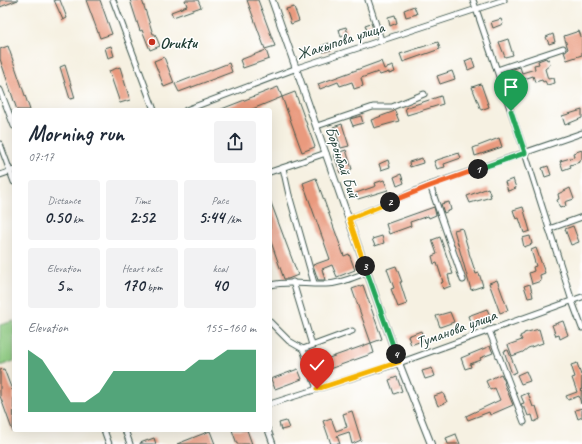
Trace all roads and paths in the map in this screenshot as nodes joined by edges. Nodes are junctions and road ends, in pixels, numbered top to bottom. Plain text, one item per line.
1 (113, 0) edge
2 (272, 0) edge
3 (368, 0) edge
4 (473, 0) edge
5 (504, 0) edge
6 (476, 9) junction
7 (381, 40) junction
8 (563, 48) dead end
9 (297, 68) junction
10 (497, 70) junction
11 (0, 90) edge
12 (424, 94) dead end
13 (153, 108) edge
14 (191, 108) edge
15 (12, 121) edge
16 (317, 126) junction
17 (582, 133) edge
18 (0, 144) edge
19 (326, 153) junction
20 (525, 153) junction
21 (283, 168) junction
22 (12, 171) edge
23 (272, 171) edge
24 (0, 176) edge
25 (430, 186) junction
26 (582, 218) edge
27 (349, 219) junction
28 (549, 229) junction
29 (368, 272) junction
30 (463, 280) dead end
31 (294, 282) junction
32 (314, 283) junction
33 (272, 285) edge
34 (582, 297) edge
35 (572, 301) junction
36 (272, 324) edge
37 (582, 328) edge
38 (489, 330) junction
39 (352, 331) dead end
40 (312, 345) junction
41 (303, 349) junction
42 (399, 362) junction
43 (317, 389) junction
44 (272, 403) edge
45 (524, 422) dead end
46 (105, 432) edge
47 (126, 432) edge
48 (269, 432) edge
49 (109, 444) edge
50 (130, 444) edge
51 (273, 444) edge
52 (431, 444) edge

1 - 13 street
2 - 9 street, Боронбай Бий
3 - 7 street
4 - 6 street
5 - 6 street, Жакыпова улица
6 - 7 street, Жакыпова улица
6 - 10 street
7 - 9 street, Жакыпова улица
8 - 10 street
9 - 14 street, Жакыпова улица
9 - 16 street, Боронбай Бий
10 - 20 street
11 - 15 street
12 - 16 street
16 - 19 street, Боронбай Бий
17 - 20 street
18 - 22 street
19 - 21 street
19 - 27 street, Боронбай Бий
20 - 25 street
20 - 28 street
21 - 23 street
21 - 32 street
22 - 24 street
25 - 27 street
25 - 30 street
26 - 28 street
27 - 29 street, Боронбай Бий
28 - 35 street
29 - 32 street
29 - 42 street, Боронбай Бий
31 - 32 street
31 - 33 street
31 - 40 street
34 - 35 street, Туманова улица
35 - 37 street
35 - 38 street, Туманова улица
36 - 41 street
38 - 42 street, Туманова улица
38 - 45 street
39 - 40 street
40 - 41 street
41 - 43 street
42 - 43 street, Туманова улица
42 - 52 street, Боронбай Бий
43 - 44 street, Туманова улица
46 - 49 street
47 - 50 street
48 - 51 street

